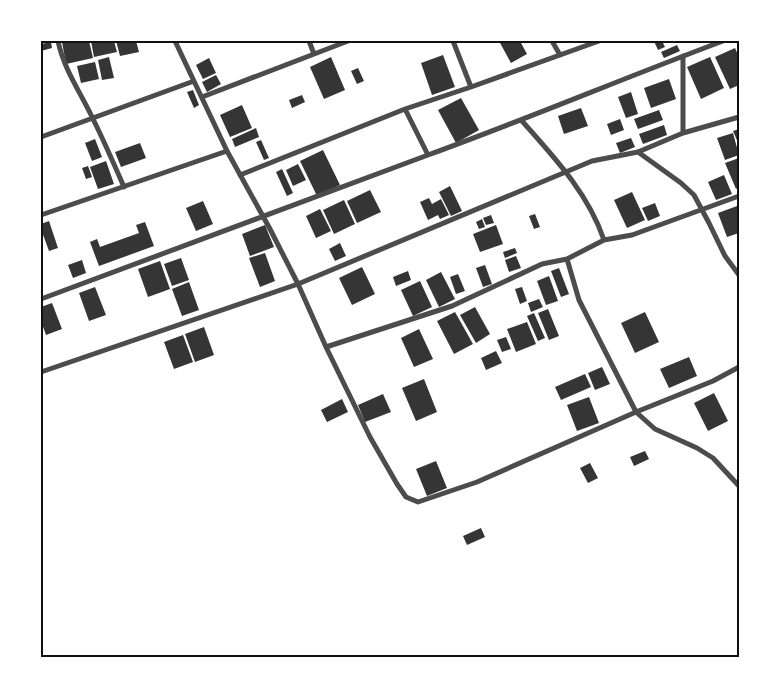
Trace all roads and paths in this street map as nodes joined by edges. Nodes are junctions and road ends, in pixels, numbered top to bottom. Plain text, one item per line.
1 (58, 41) edge
2 (175, 41) edge
3 (309, 41) edge
4 (348, 41) edge
5 (453, 41) edge
6 (552, 41) edge
7 (599, 41) edge
8 (723, 41) edge
9 (314, 54) junction
10 (560, 55) junction
11 (683, 56) junction
12 (194, 81) junction
13 (471, 87) junction
14 (202, 97) junction
15 (405, 109) junction
16 (739, 117) edge
17 (93, 118) junction
18 (522, 121) junction
19 (683, 133) junction
20 (41, 137) edge
21 (227, 151) junction
22 (638, 152) junction
23 (428, 155) junction
24 (566, 171) junction
25 (240, 175) junction
26 (124, 187) junction
27 (739, 196) edge
28 (702, 210) junction
29 (41, 215) edge
30 (263, 217) junction
31 (604, 240) junction
32 (567, 259) junction
33 (739, 275) edge
34 (298, 284) junction
35 (41, 299) edge
36 (326, 347) junction
37 (739, 367) edge
38 (41, 372) edge
39 (636, 412) junction
40 (739, 486) edge

1 - 17 street
2 - 12 street
3 - 9 street
4 - 9 street
5 - 13 street
6 - 10 street
7 - 10 street
8 - 11 street
9 - 14 street
10 - 13 street
11 - 18 street
11 - 19 street
12 - 14 street
12 - 17 street
13 - 15 street
14 - 21 street
15 - 23 street
15 - 25 street
16 - 19 street
17 - 20 street
17 - 26 street
18 - 23 street
18 - 24 street
19 - 22 street
21 - 25 street
21 - 26 street
22 - 24 street
22 - 28 street
23 - 30 street
24 - 31 street
24 - 34 street
25 - 30 street
26 - 29 street
27 - 28 street
28 - 31 street
28 - 33 street
30 - 34 street
30 - 35 street
31 - 32 street
32 - 36 street
32 - 39 street
34 - 36 street
34 - 38 street
36 - 39 street
37 - 39 street
39 - 40 street

